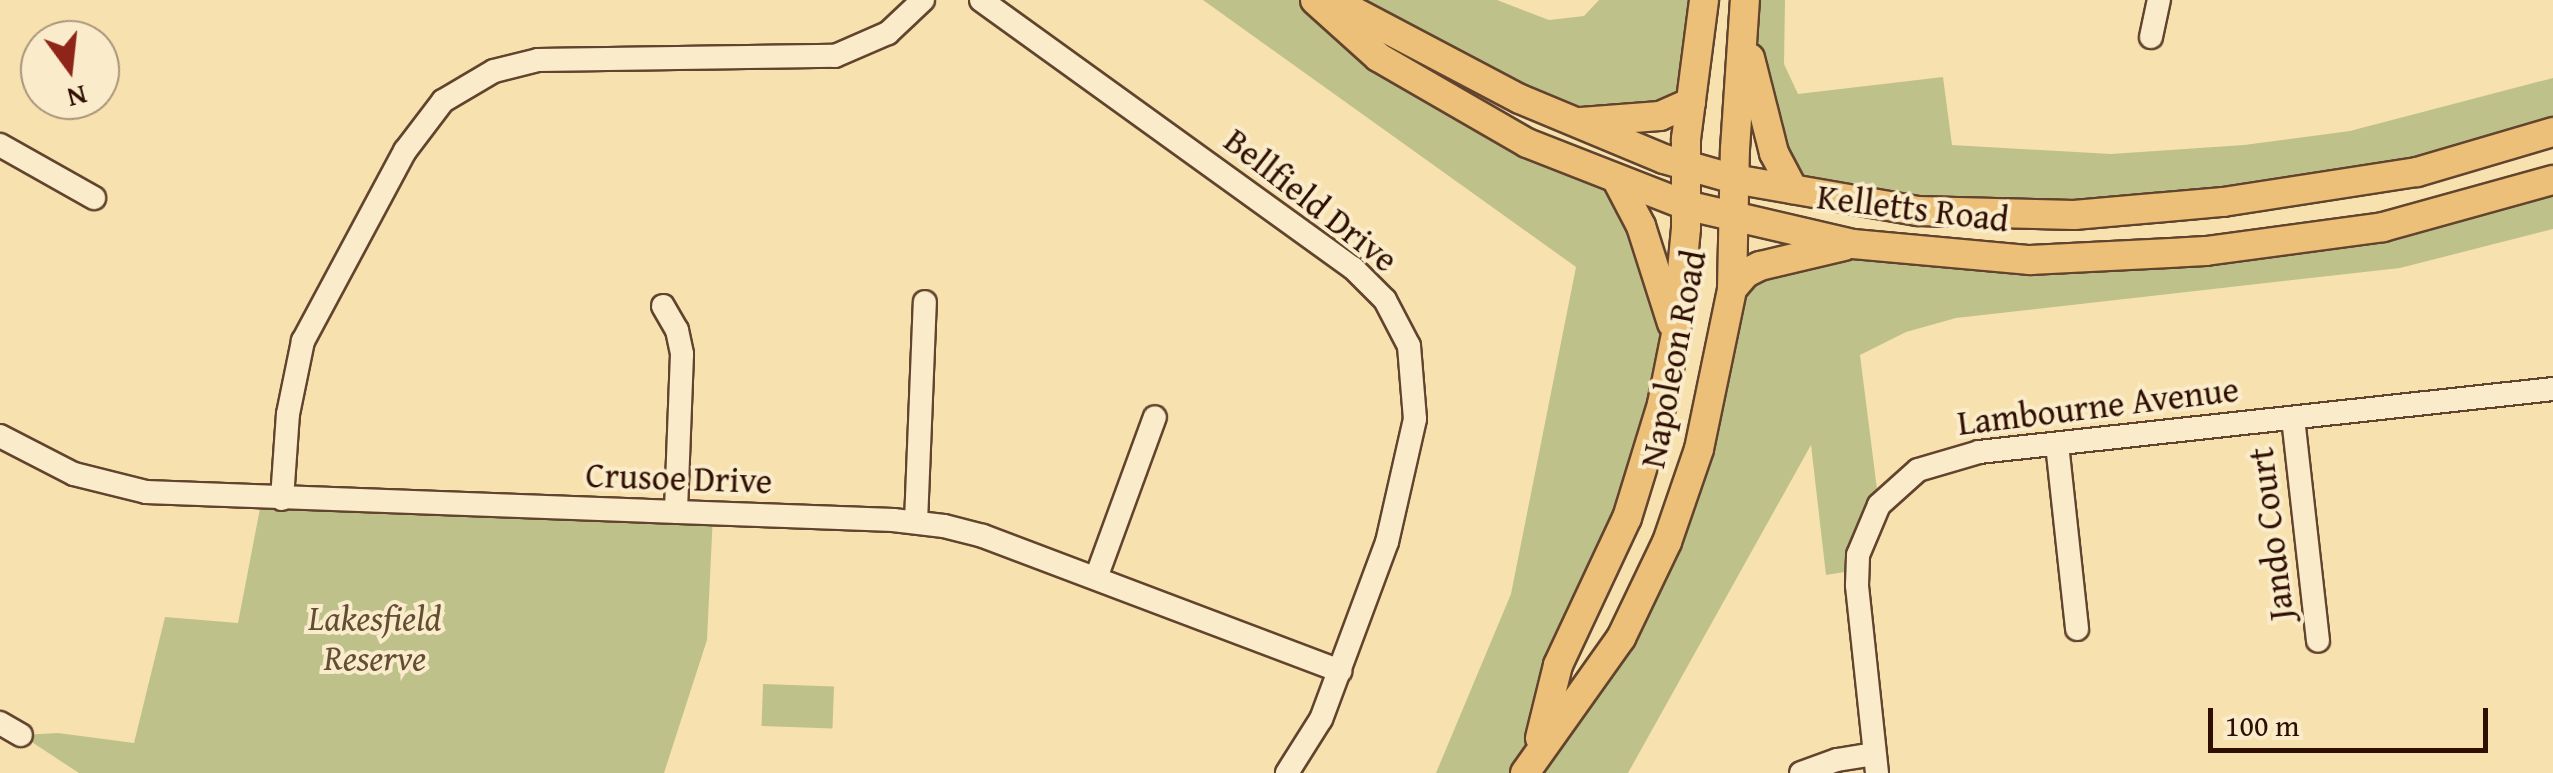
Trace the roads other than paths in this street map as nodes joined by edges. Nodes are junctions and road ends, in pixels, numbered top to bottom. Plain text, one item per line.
1 (923, 0) edge
2 (980, 0) edge
3 (1315, 0) edge
4 (1332, 0) edge
5 (1704, 0) edge
6 (1745, 0) edge
7 (2159, 0) edge
8 (1744, 33) junction
9 (2151, 37) dead end
10 (1692, 102) junction
11 (1574, 123) junction
12 (2553, 132) edge
13 (0, 145) edge
14 (1686, 165) junction
15 (1734, 178) junction
16 (2553, 180) edge
17 (1618, 182) junction
18 (1793, 189) junction
19 (94, 198) dead end
20 (1685, 206) junction
21 (1732, 218) junction
22 (1853, 244) junction
23 (1732, 289) junction
24 (925, 302) dead end
25 (663, 306) dead end
26 (1676, 334) junction
27 (2553, 389) edge
28 (1155, 417) dead end
29 (2293, 418) junction
30 (0, 436) edge
31 (2057, 444) junction
32 (282, 499) junction
33 (676, 512) junction
34 (916, 522) junction
35 (1096, 578) junction
36 (2077, 629) dead end
37 (2318, 641) dead end
38 (1340, 671) junction
39 (1531, 761) edge
40 (1876, 763) edge
41 (1287, 773) edge
42 (1801, 773) edge

1 - 32 street
2 - 38 street, Bellfield Drive
3 - 17 main road, Kelletts Road
4 - 11 main road, Kelletts Road
5 - 10 main road, Napoleon Road
6 - 8 main road, Napoleon Road
7 - 9 street
8 - 15 main road, Napoleon Road
8 - 18 main road
10 - 11 main road
10 - 14 main road, Napoleon Road
11 - 14 main road, Kelletts Road
12 - 18 main road, Kelletts Road
13 - 19 street
14 - 15 main road, Kelletts Road
14 - 20 main road, Napoleon Road
15 - 18 main road, Kelletts Road
15 - 21 main road, Napoleon Road
16 - 22 main road, Kelletts Road
17 - 20 main road, Kelletts Road
17 - 26 main road
20 - 21 main road, Kelletts Road
20 - 26 main road, Napoleon Road
21 - 22 main road, Kelletts Road
21 - 23 main road, Napoleon Road
22 - 23 main road
23 - 39 main road, Napoleon Road
24 - 34 street
25 - 33 street
26 - 39 main road, Napoleon Road
27 - 29 street, Lambourne Avenue
28 - 35 street
29 - 31 street, Lambourne Avenue
29 - 37 street, Jando Court
30 - 32 street, Crusoe Drive
31 - 36 street
31 - 40 street, Lambourne Avenue
32 - 33 street, Crusoe Drive
33 - 34 street, Crusoe Drive
34 - 35 street, Crusoe Drive
35 - 38 street, Crusoe Drive
38 - 41 street, Bellfield Drive
40 - 42 street

